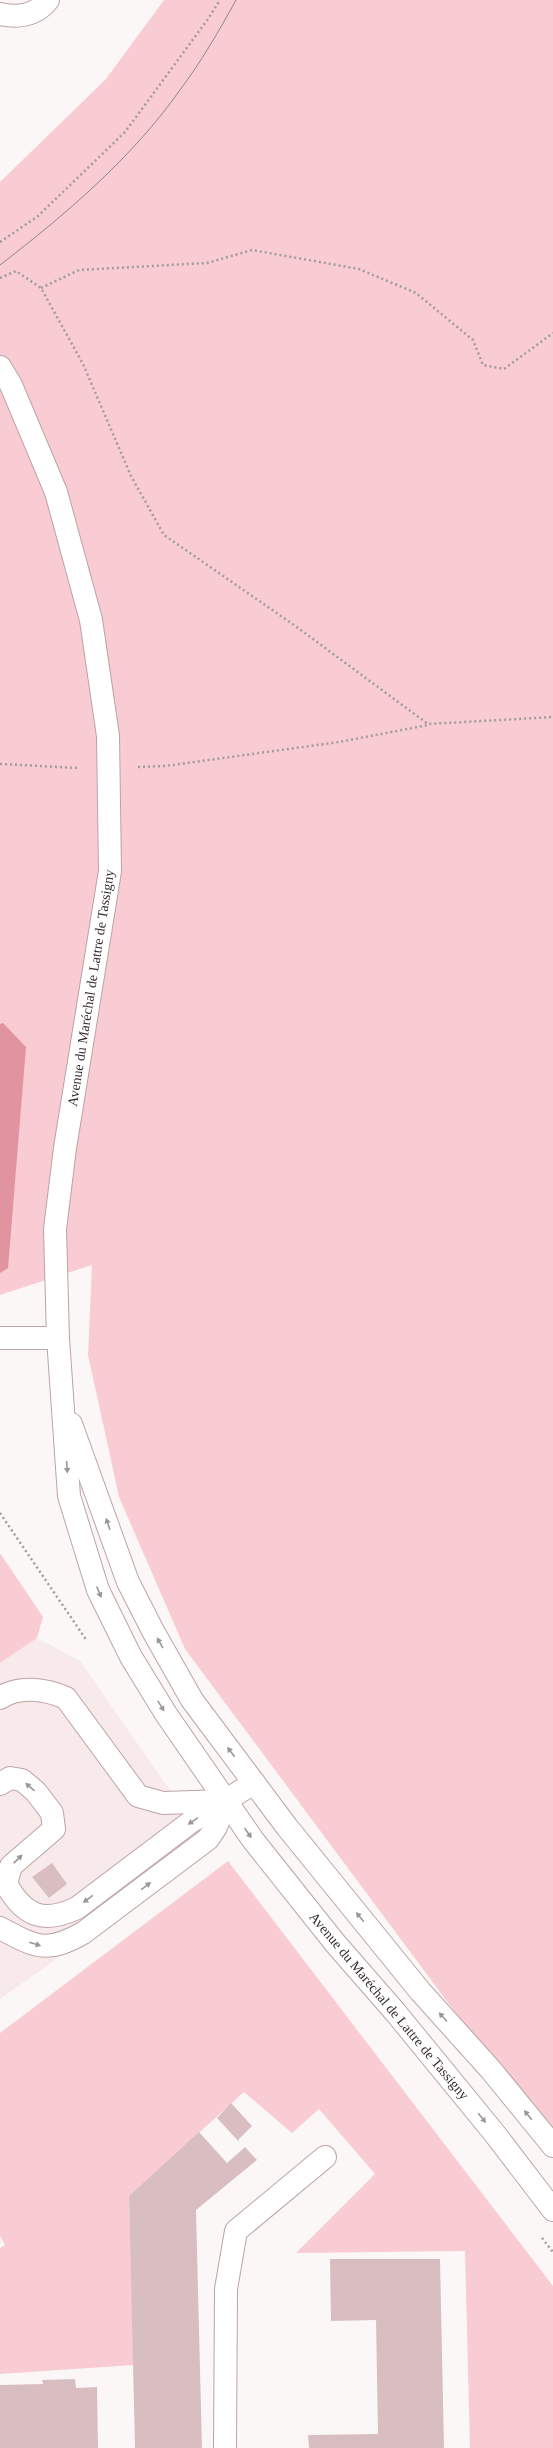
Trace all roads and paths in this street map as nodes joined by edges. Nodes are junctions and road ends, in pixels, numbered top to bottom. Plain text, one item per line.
1 (48, 0) edge
2 (220, 0) edge
3 (0, 14) edge
4 (0, 242) edge
5 (0, 278) edge
6 (41, 288) junction
7 (553, 333) edge
8 (0, 367) edge
9 (553, 717) edge
10 (428, 724) junction
11 (0, 764) edge
12 (109, 769) junction
13 (0, 1338) edge
14 (58, 1338) junction
15 (62, 1400) junction
16 (0, 1698) edge
17 (254, 1783) junction
18 (0, 1784) edge
19 (226, 1801) junction
20 (0, 1928) edge
21 (553, 2146) edge
22 (325, 2157) dead end
23 (553, 2210) edge
24 (225, 2448) edge

1 - 3 street
2 - 4 path
5 - 6 path
6 - 7 path
6 - 10 path
8 - 12 street, Avenue du Maréchal de Lattre de Tassigny
9 - 10 path
10 - 12 path
11 - 12 path
12 - 14 street, Avenue du Maréchal de Lattre de Tassigny
13 - 14 street
14 - 15 street, Avenue du Maréchal de Lattre de Tassigny
17 -> 15 street, Avenue du Maréchal de Lattre de Tassigny
15 -> 19 street, Avenue du Maréchal de Lattre de Tassigny
16 - 19 street
17 - 19 street
21 -> 17 street, Avenue du Maréchal de Lattre de Tassigny
19 -> 18 street
20 -> 19 street
19 -> 23 street, Avenue du Maréchal de Lattre de Tassigny
22 - 24 street

